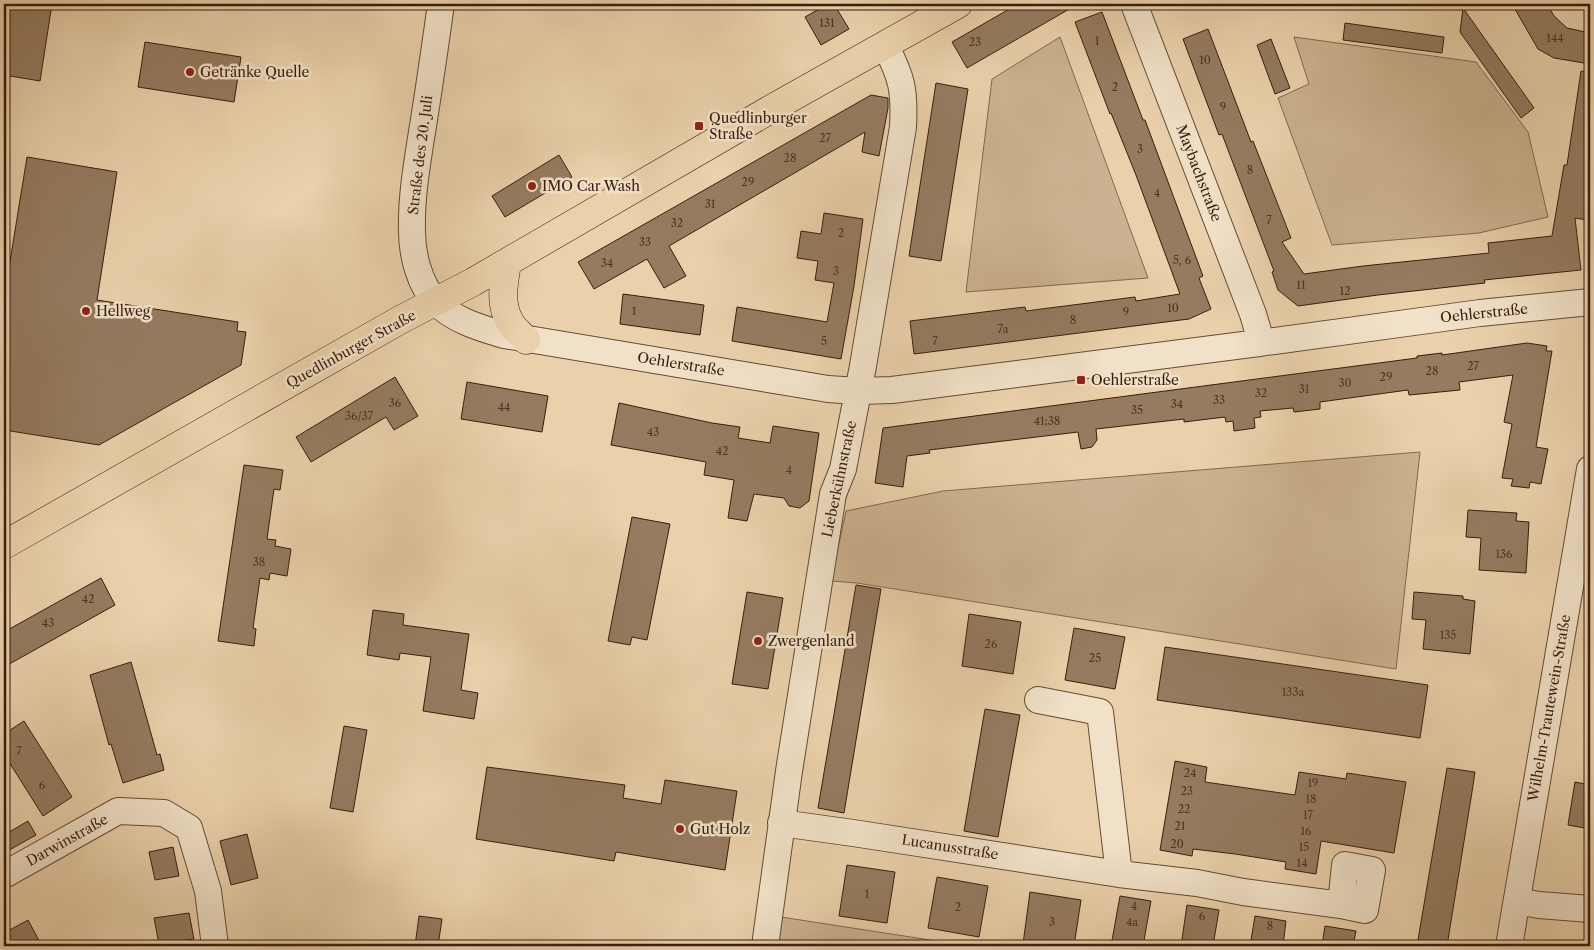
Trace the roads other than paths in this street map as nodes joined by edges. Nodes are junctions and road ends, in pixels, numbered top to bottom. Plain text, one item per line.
1 (441, 4) edge
2 (958, 4) edge
3 (1134, 4) edge
4 (885, 45) junction
5 (507, 263) junction
6 (435, 301) junction
7 (1590, 302) edge
8 (526, 340) junction
9 (1259, 343) junction
10 (858, 392) junction
11 (1590, 470) edge
12 (4, 545) edge
13 (1038, 700) dead end
14 (781, 823) junction
15 (1119, 874) junction
16 (4, 875) edge
17 (1516, 902) junction
18 (1341, 905) dead end
19 (1590, 909) edge
20 (215, 946) edge
21 (765, 946) edge
22 (1509, 946) edge

1 - 6 street, Straße des 20. Juli
2 - 4 main road, Quedlinburger Straße
3 - 9 street, Maybachstraße
4 - 5 main road, Quedlinburger Straße
4 - 10 street, Lieberkühnstraße
5 - 6 main road, Quedlinburger Straße
5 - 8 main road
6 - 8 street, Oehlerstraße
6 - 12 main road, Quedlinburger Straße
7 - 9 street, Oehlerstraße
8 - 10 street, Oehlerstraße
9 - 10 street, Oehlerstraße
10 - 14 street, Lieberkühnstraße
11 - 17 street, Wilhelm-Trautewein-Straße
13 - 15 street
14 - 15 street, Lucanusstraße
14 - 21 street, Lieberkühnstraße
15 - 18 street, Lucanusstraße
16 - 20 street, Darwinstraße
17 - 19 street
17 - 22 street, Wilhelm-Trautewein-Straße

